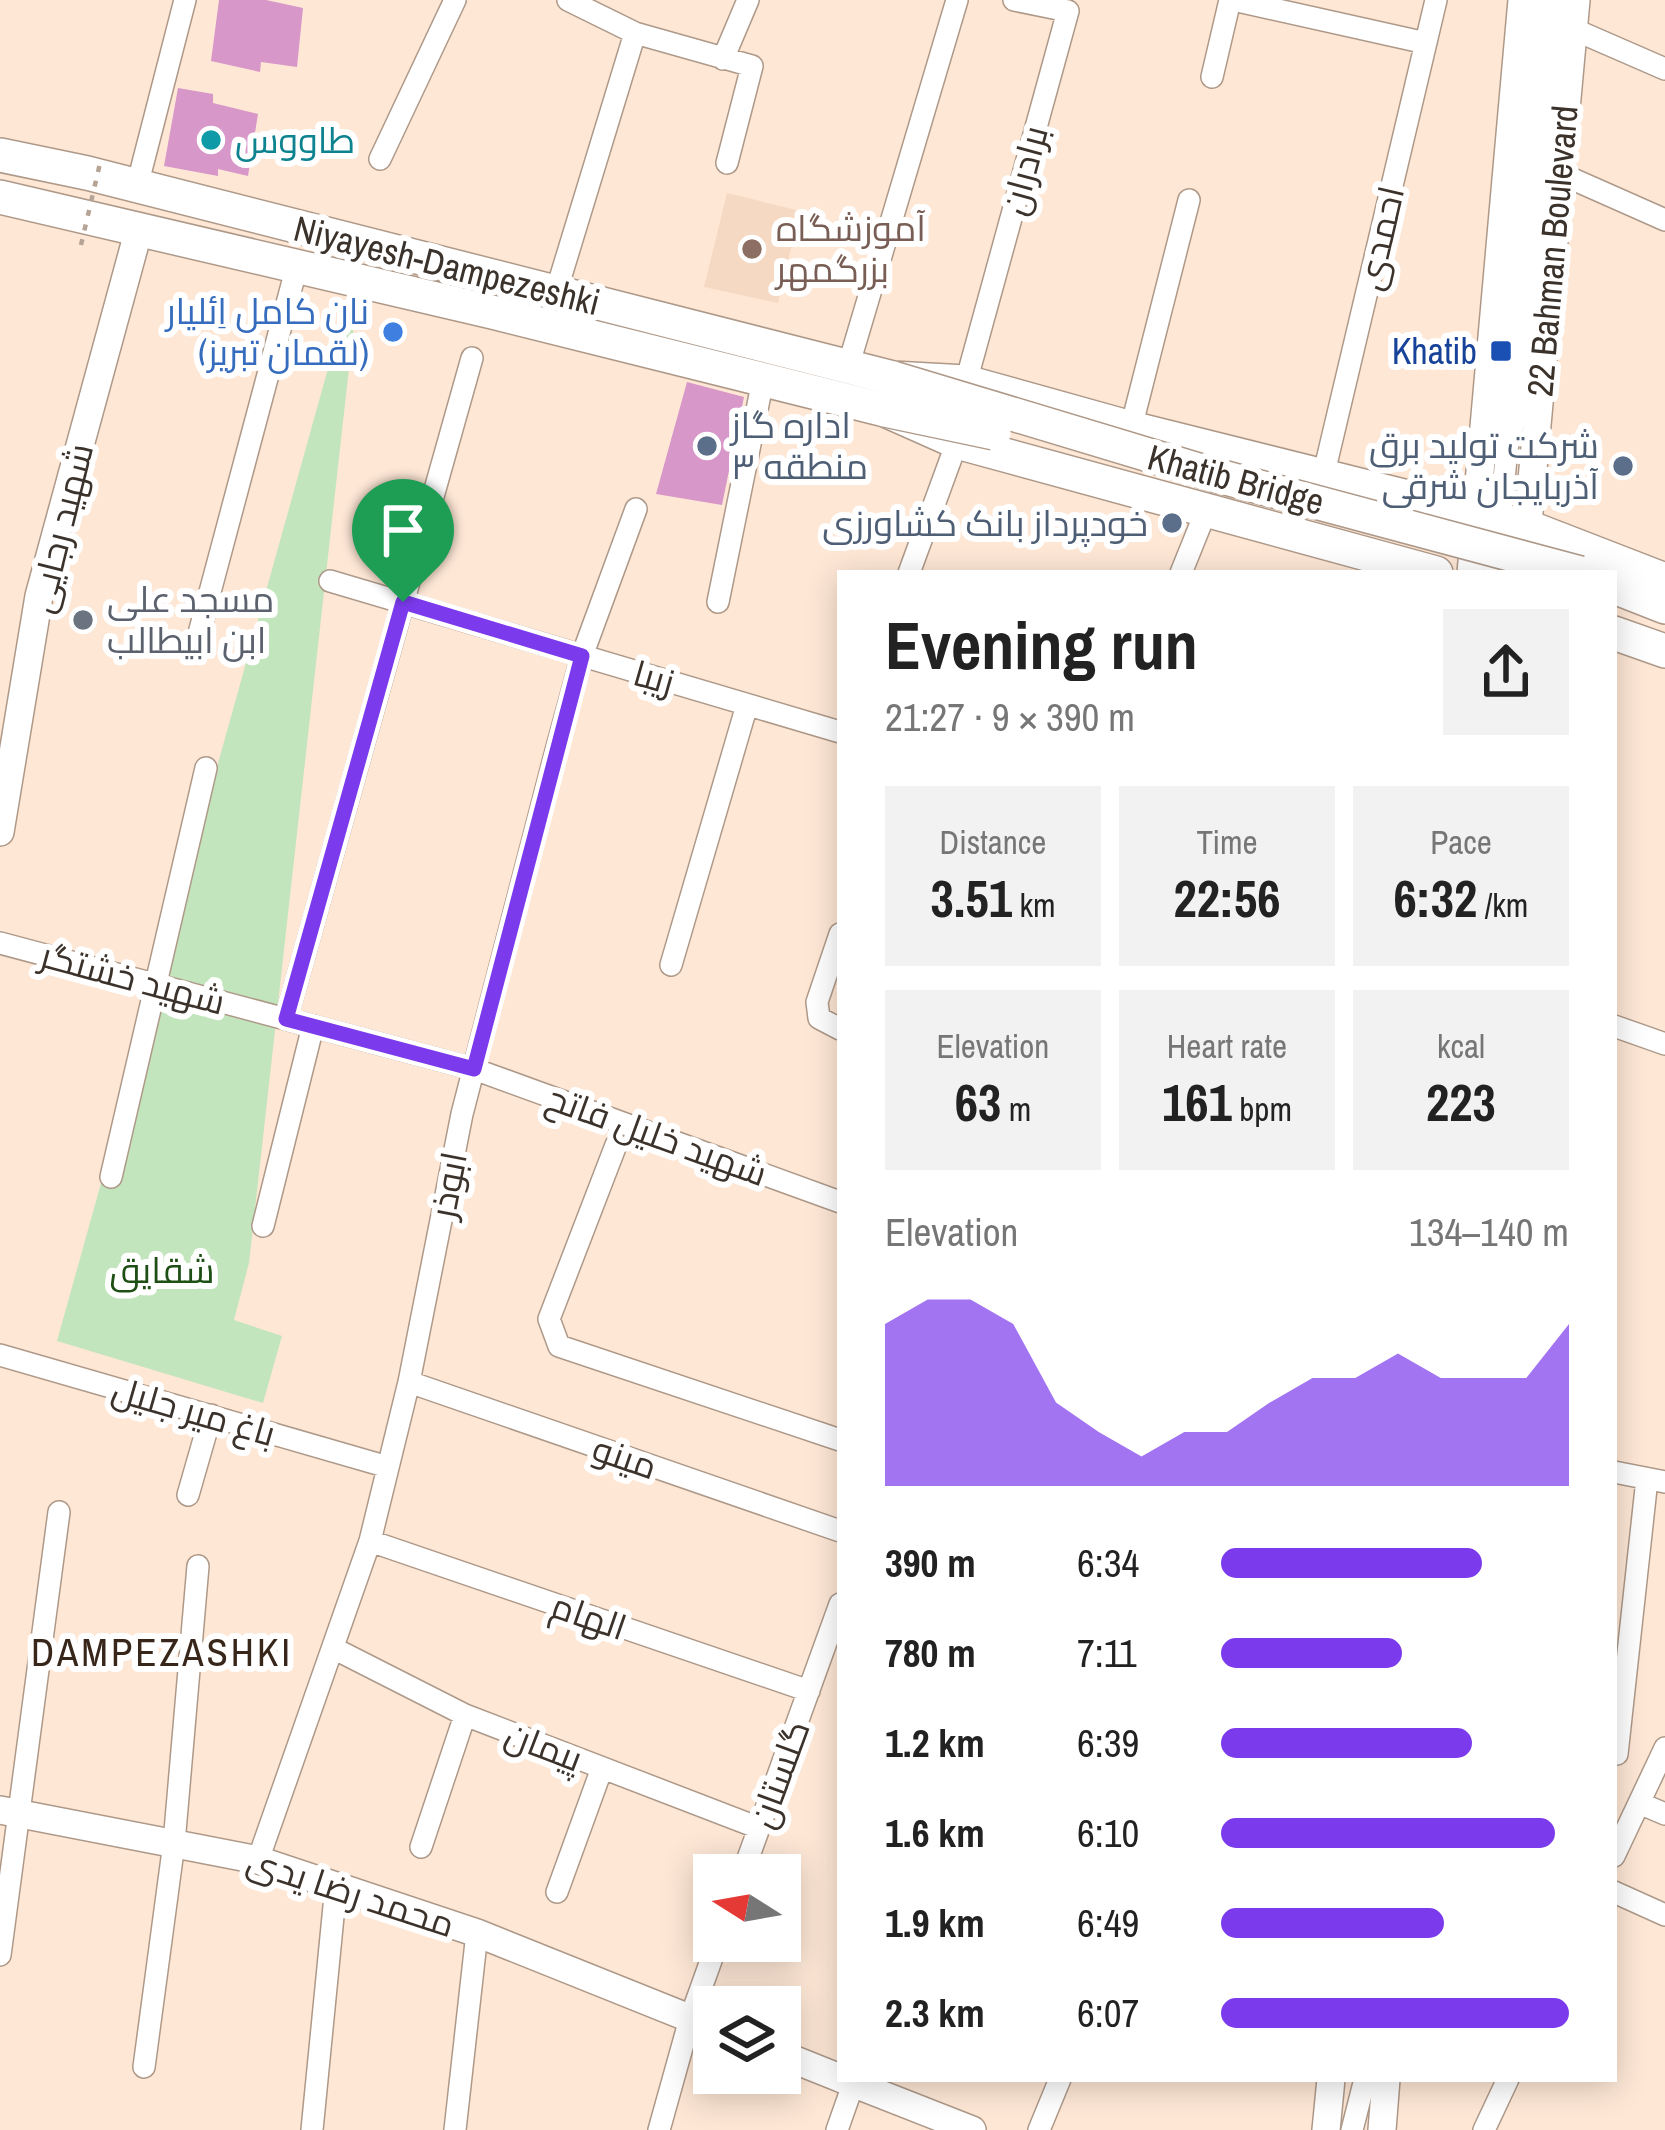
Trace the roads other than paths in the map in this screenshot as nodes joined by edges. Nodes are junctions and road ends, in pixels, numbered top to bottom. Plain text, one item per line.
1 (185, 0) edge
2 (455, 0) edge
3 (748, 0) edge
4 (957, 0) edge
5 (1014, 0) edge
6 (1231, 0) edge
7 (1436, 0) edge
8 (1522, 0) edge
9 (1539, 0) edge
10 (1558, 0) edge
11 (583, 3) edge
12 (1574, 14) edge
13 (635, 33) junction
14 (1426, 43) junction
15 (723, 58) junction
16 (1665, 69) edge
17 (1212, 76) dead end
18 (0, 155) edge
19 (380, 159) dead end
20 (727, 163) dead end
21 (1559, 173) junction
22 (137, 186) junction
23 (0, 197) edge
24 (1189, 200) dead end
25 (1665, 220) edge
26 (139, 229) junction
27 (296, 266) junction
28 (556, 292) junction
29 (472, 358) dead end
30 (848, 367) junction
31 (763, 380) junction
32 (967, 382) junction
33 (889, 394) junction
34 (1131, 428) junction
35 (957, 442) junction
36 (1508, 448) junction
37 (1323, 477) junction
38 (636, 509) dead end
39 (1206, 511) junction
40 (1501, 520) junction
41 (1308, 538) junction
42 (910, 570) edge
43 (1182, 570) edge
44 (1425, 570) edge
45 (1473, 570) edge
46 (1495, 570) edge
47 (1498, 570) edge
48 (1522, 570) edge
49 (1569, 570) edge
50 (1665, 580) edge
51 (330, 581) dead end
52 (1617, 588) edge
53 (403, 602) junction
54 (718, 602) dead end
55 (1665, 607) edge
56 (1617, 611) edge
57 (1617, 634) edge
58 (198, 637) dead end
59 (1662, 642) edge
60 (582, 656) junction
61 (748, 705) junction
62 (837, 731) edge
63 (206, 768) dead end
64 (0, 832) edge
65 (0, 943) edge
66 (837, 943) edge
67 (671, 965) dead end
68 (156, 985) junction
69 (286, 1019) junction
70 (313, 1026) junction
71 (837, 1027) edge
72 (1617, 1027) edge
73 (1665, 1044) edge
74 (474, 1069) junction
75 (616, 1144) dead end
76 (111, 1177) dead end
77 (837, 1201) edge
78 (262, 1226) dead end
79 (0, 1355) edge
80 (409, 1382) junction
81 (211, 1415) junction
82 (837, 1439) edge
83 (388, 1467) junction
84 (1617, 1473) edge
85 (1656, 1480) edge
86 (188, 1496) dead end
87 (59, 1512) dead end
88 (837, 1530) edge
89 (370, 1541) junction
90 (198, 1567) dead end
91 (837, 1612) edge
92 (334, 1649) junction
93 (818, 1666) junction
94 (837, 1673) edge
95 (809, 1691) junction
96 (464, 1715) junction
97 (1665, 1748) edge
98 (1617, 1754) dead end
99 (602, 1768) junction
100 (1639, 1803) junction
101 (8, 1810) edge
102 (1665, 1814) edge
103 (759, 1828) junction
104 (174, 1843) junction
105 (421, 1847) dead end
106 (1617, 1850) edge
107 (750, 1854) edge
108 (258, 1860) junction
109 (336, 1886) junction
110 (557, 1892) dead end
111 (1617, 1893) edge
112 (1665, 1916) edge
113 (477, 1933) junction
114 (0, 1955) edge
115 (693, 2020) edge
116 (693, 2046) edge
117 (801, 2062) edge
118 (144, 2067) dead end
119 (837, 2076) edge
120 (848, 2082) edge
121 (853, 2082) edge
122 (1059, 2082) edge
123 (1331, 2082) edge
124 (1349, 2082) edge
125 (1364, 2082) edge
126 (1386, 2082) edge
127 (1507, 2082) edge
128 (312, 2130) edge
129 (454, 2130) edge
130 (659, 2130) edge
131 (837, 2130) edge
132 (972, 2130) edge
133 (1039, 2130) edge
134 (1326, 2130) edge
135 (1352, 2130) edge
136 (1382, 2130) edge
137 (1484, 2130) edge

1 - 22 street
2 - 19 street
3 - 15 street
4 - 30 street
5 - 32 street, برادران
6 - 14 street
6 - 17 street
7 - 14 street, احمدی
8 - 40 main road, 22 Bahman Boulevard
9 - 36 street
10 - 36 street
11 - 13 street
12 - 16 street
12 - 21 main road, 22 Bahman Boulevard
13 - 15 street
13 - 28 street
14 - 37 street, احمدی
15 - 20 street
18 - 22 highway, Niyayesh-Dampezeshki
21 - 25 street
21 - 40 main road, 22 Bahman Boulevard
22 - 28 highway, Niyayesh-Dampezeshki
23 - 26 highway, Niyayesh-Dampezeshki
24 - 34 street
26 - 27 highway, Niyayesh-Dampezeshki
26 - 64 main road, شهید رجایی
27 - 31 highway, Niyayesh-Dampezeshki
27 - 58 street
28 - 30 highway, Niyayesh-Dampezeshki
29 - 53 street
30 - 33 highway, Niyayesh-Dampezeshki
31 - 33 highway, Niyayesh-Dampezeshki
31 - 54 street
32 - 33 highway
32 - 34 highway
33 - 35 highway
33 - 47 highway, Khatib Bridge, bridge
33 - 49 highway, Khatib Bridge, bridge
34 - 37 highway
35 - 39 highway
35 - 42 street
36 - 40 street
37 - 40 highway
37 - 41 highway
38 - 60 street, ابوذر
39 - 41 highway
39 - 43 street
40 - 45 main road, 22 Bahman Boulevard
40 - 46 street
40 - 48 main road, 22 Bahman Boulevard
40 - 50 highway
41 - 44 highway
51 - 53 street, زیبا
52 - 55 highway
53 - 60 street, زیبا
53 - 69 street
56 - 59 highway
57 - 59 highway
60 - 61 street, زیبا
60 - 74 street, ابوذر
61 - 62 street, زیبا
61 - 67 street
63 - 68 street
65 - 68 street, شهید خشتگر
66 - 71 street
68 - 69 street, شهید خشتگر
68 - 76 street
69 - 70 street, شهید خشتگر
70 - 74 street, شهید خشتگر
70 - 78 street
72 - 73 street
74 - 77 street, شهید خلیل فاتح
74 - 80 street, ابوذر
75 - 82 street
79 - 81 street, باغ میر جلیل
80 - 83 street, ابوذر
80 - 88 street, مینو
81 - 83 street, باغ میر جلیل
81 - 86 street
83 - 89 street, ابوذر
84 - 85 street
85 - 98 street
87 - 101 street
89 - 92 street, ابوذر
89 - 95 street, الهام
90 - 104 street
91 - 93 street, گلستان
92 - 96 street, پیمان
92 - 108 street, ابوذر
93 - 94 street
93 - 95 street, گلستان
95 - 103 street, گلستان
96 - 99 street, پیمان
96 - 105 street
97 - 100 street
99 - 103 street, پیمان
99 - 110 street
100 - 102 street
100 - 106 street
101 - 104 main road, محمد رضا یدی
101 - 114 street
103 - 107 street, گلستان
104 - 108 main road, محمد رضا یدی
104 - 118 street
108 - 109 main road, محمد رضا یدی
109 - 113 main road, محمد رضا یدی
109 - 128 street
111 - 112 street
113 - 115 main road, محمد رضا یدی
113 - 129 street
116 - 130 street
117 - 119 main road
120 - 131 street
121 - 132 main road
122 - 133 street
123 - 134 main road
124 - 135 street
125 - 135 street
126 - 136 main road
127 - 137 street

